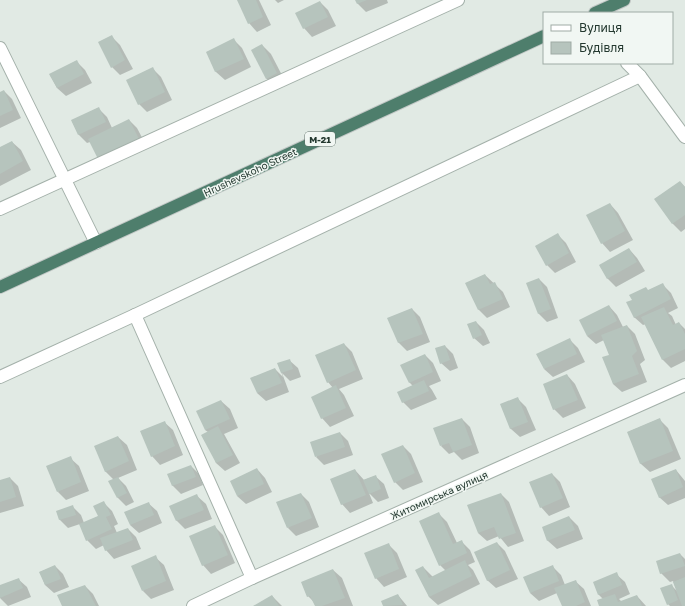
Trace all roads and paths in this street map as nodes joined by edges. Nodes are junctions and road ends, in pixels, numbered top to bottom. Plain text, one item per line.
1 (458, 0) edge
2 (624, 0) edge
3 (597, 12) edge
4 (543, 36) edge
5 (0, 48) edge
6 (629, 64) edge
7 (640, 76) junction
8 (685, 137) edge
9 (64, 180) junction
10 (0, 209) edge
11 (96, 243) junction
12 (0, 287) edge
13 (135, 315) junction
14 (0, 377) edge
15 (685, 386) edge
16 (252, 578) junction
17 (194, 606) edge

1 - 9 street
2 - 3 highway
4 - 11 highway, Hrushevskoho Street / М-21
5 - 9 street
6 - 7 street
7 - 8 street
7 - 13 street
9 - 10 street
9 - 11 street
11 - 12 highway, Hrushevskoho Street / М-21
13 - 14 street
13 - 16 street
15 - 16 street, Житомирська вулиця
16 - 17 street, Житомирська вулиця

